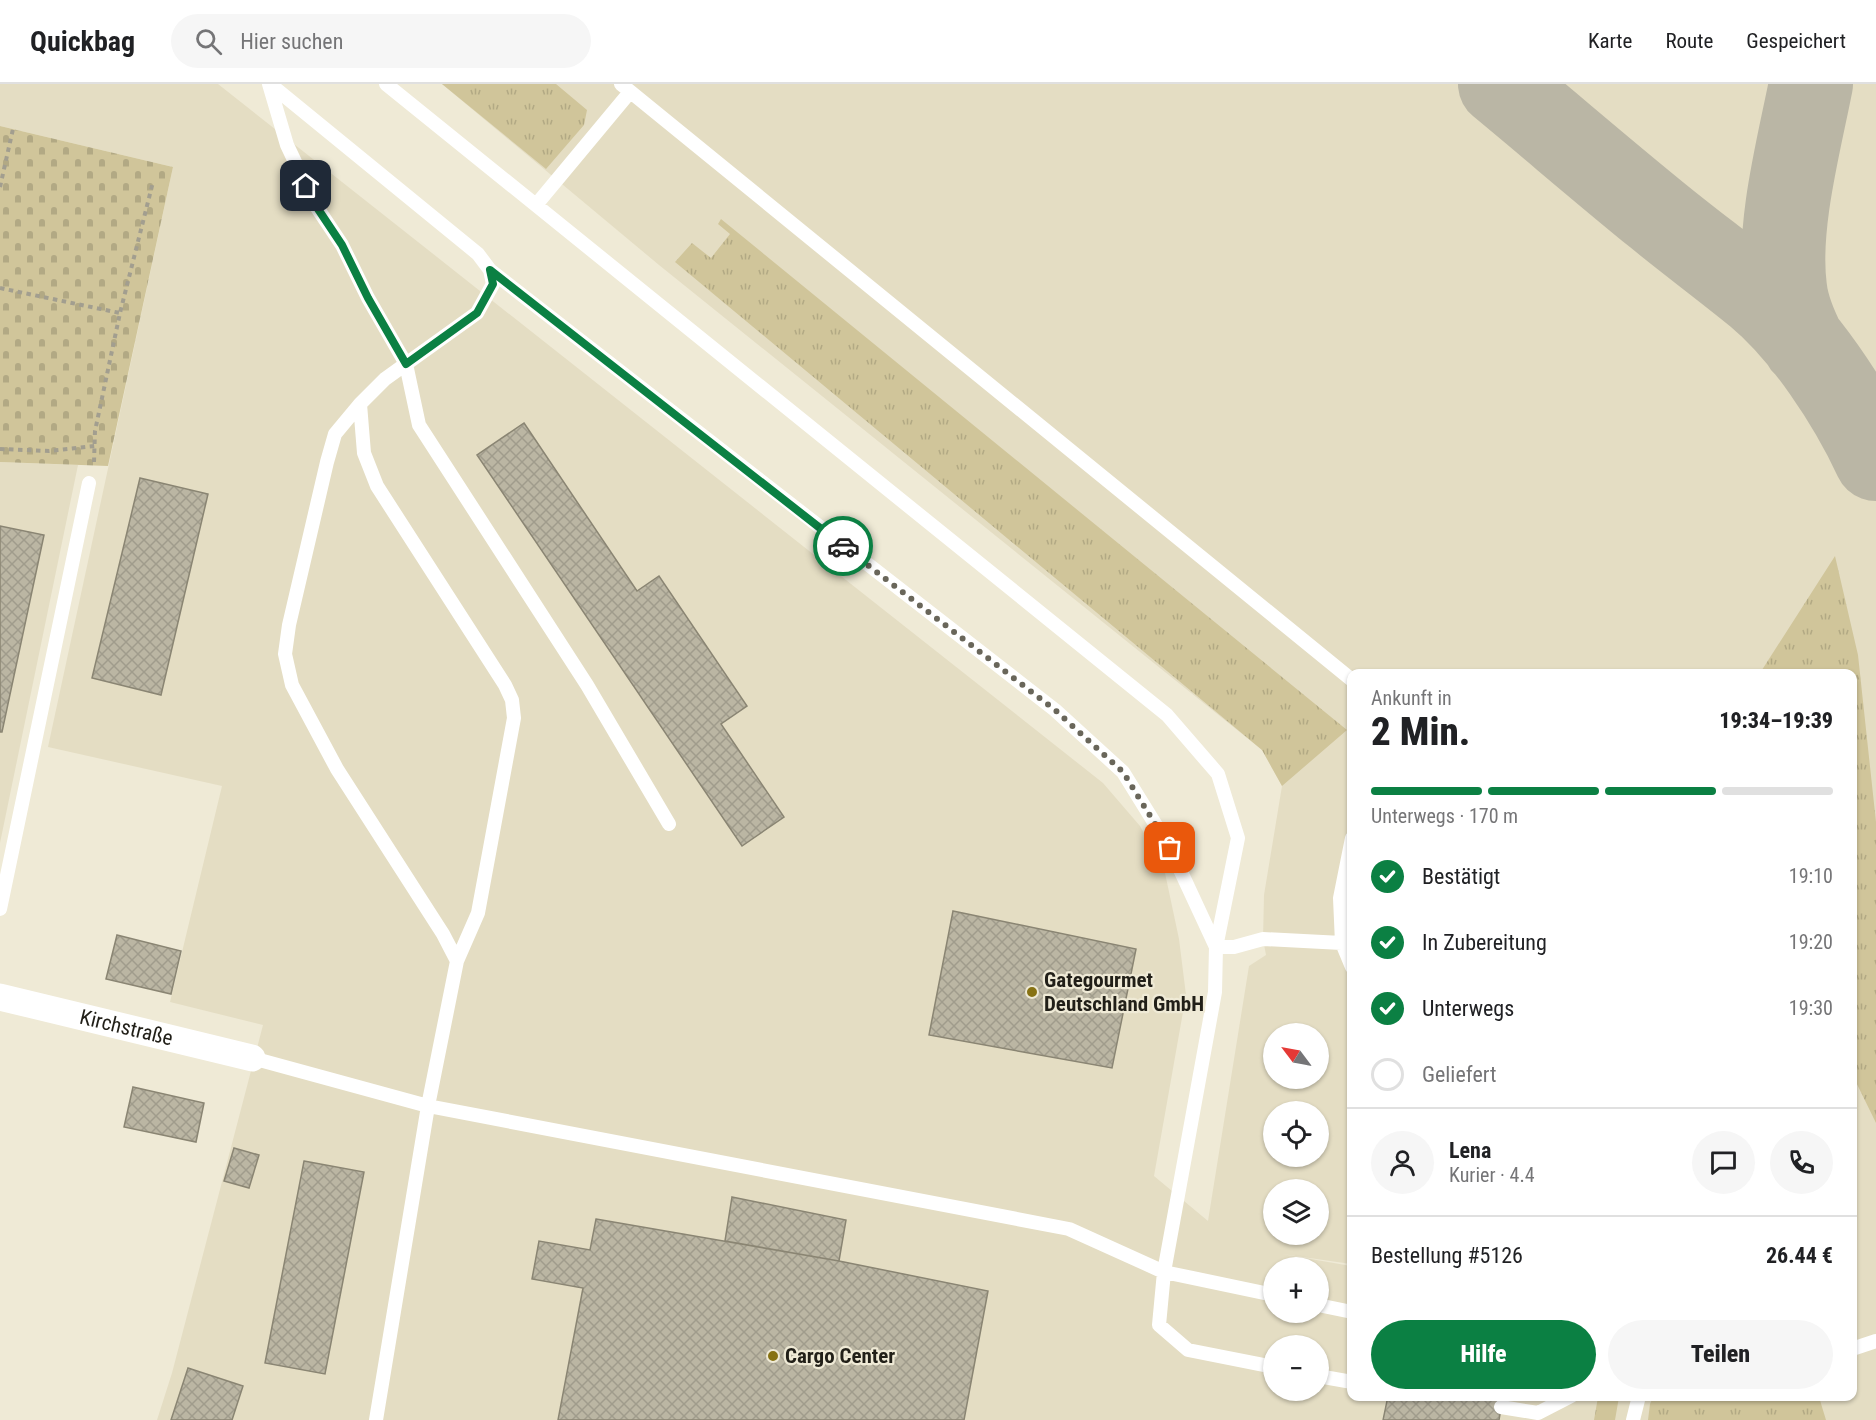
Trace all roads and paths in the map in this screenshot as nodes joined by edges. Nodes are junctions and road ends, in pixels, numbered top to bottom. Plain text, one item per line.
1 (269, 84) edge
2 (386, 84) edge
3 (626, 88) edge
4 (13, 129) dead end
5 (153, 182) dead end
6 (0, 187) edge
7 (536, 205) junction
8 (490, 270) junction
9 (0, 288) edge
10 (120, 313) junction
11 (406, 364) junction
12 (360, 404) junction
13 (95, 446) junction
14 (0, 449) edge
15 (89, 483) joint
16 (1347, 677) edge
17 (669, 824) dead end
18 (1347, 863) edge
19 (0, 909) edge
20 (1342, 943) junction
21 (1216, 947) junction
22 (1347, 955) edge
23 (458, 961) junction
24 (0, 997) edge
25 (252, 1058) joint
26 (428, 1106) junction
27 (1164, 1272) junction
28 (1263, 1294) edge
29 (1329, 1307) edge
30 (1347, 1311) edge
31 (1876, 1341) edge
32 (1857, 1347) edge
33 (1263, 1365) edge
34 (1329, 1378) edge
35 (1347, 1381) edge
36 (1561, 1401) edge
37 (1638, 1401) edge
38 (1501, 1407) dead end
39 (376, 1420) edge
40 (1633, 1420) edge

1 - 8 lane
1 - 11 lane
2 - 7 lane
3 - 7 lane
3 - 16 lane
4 - 6 path
5 - 10 path
7 - 21 lane
8 - 11 lane
8 - 21 lane
9 - 10 path
10 - 13 path
11 - 12 lane
11 - 17 lane
12 - 23 lane
12 - 23 lane
13 - 14 path
13 - 15 path
15 - 19 lane
18 - 20 lane
20 - 21 lane
20 - 22 lane
21 - 27 lane
23 - 26 lane
24 - 25 street, Kirchstraße
25 - 26 lane
26 - 27 lane
26 - 39 lane
27 - 28 lane
27 - 33 lane
29 - 30 lane
31 - 32 lane
34 - 35 lane
36 - 38 lane
37 - 40 lane

